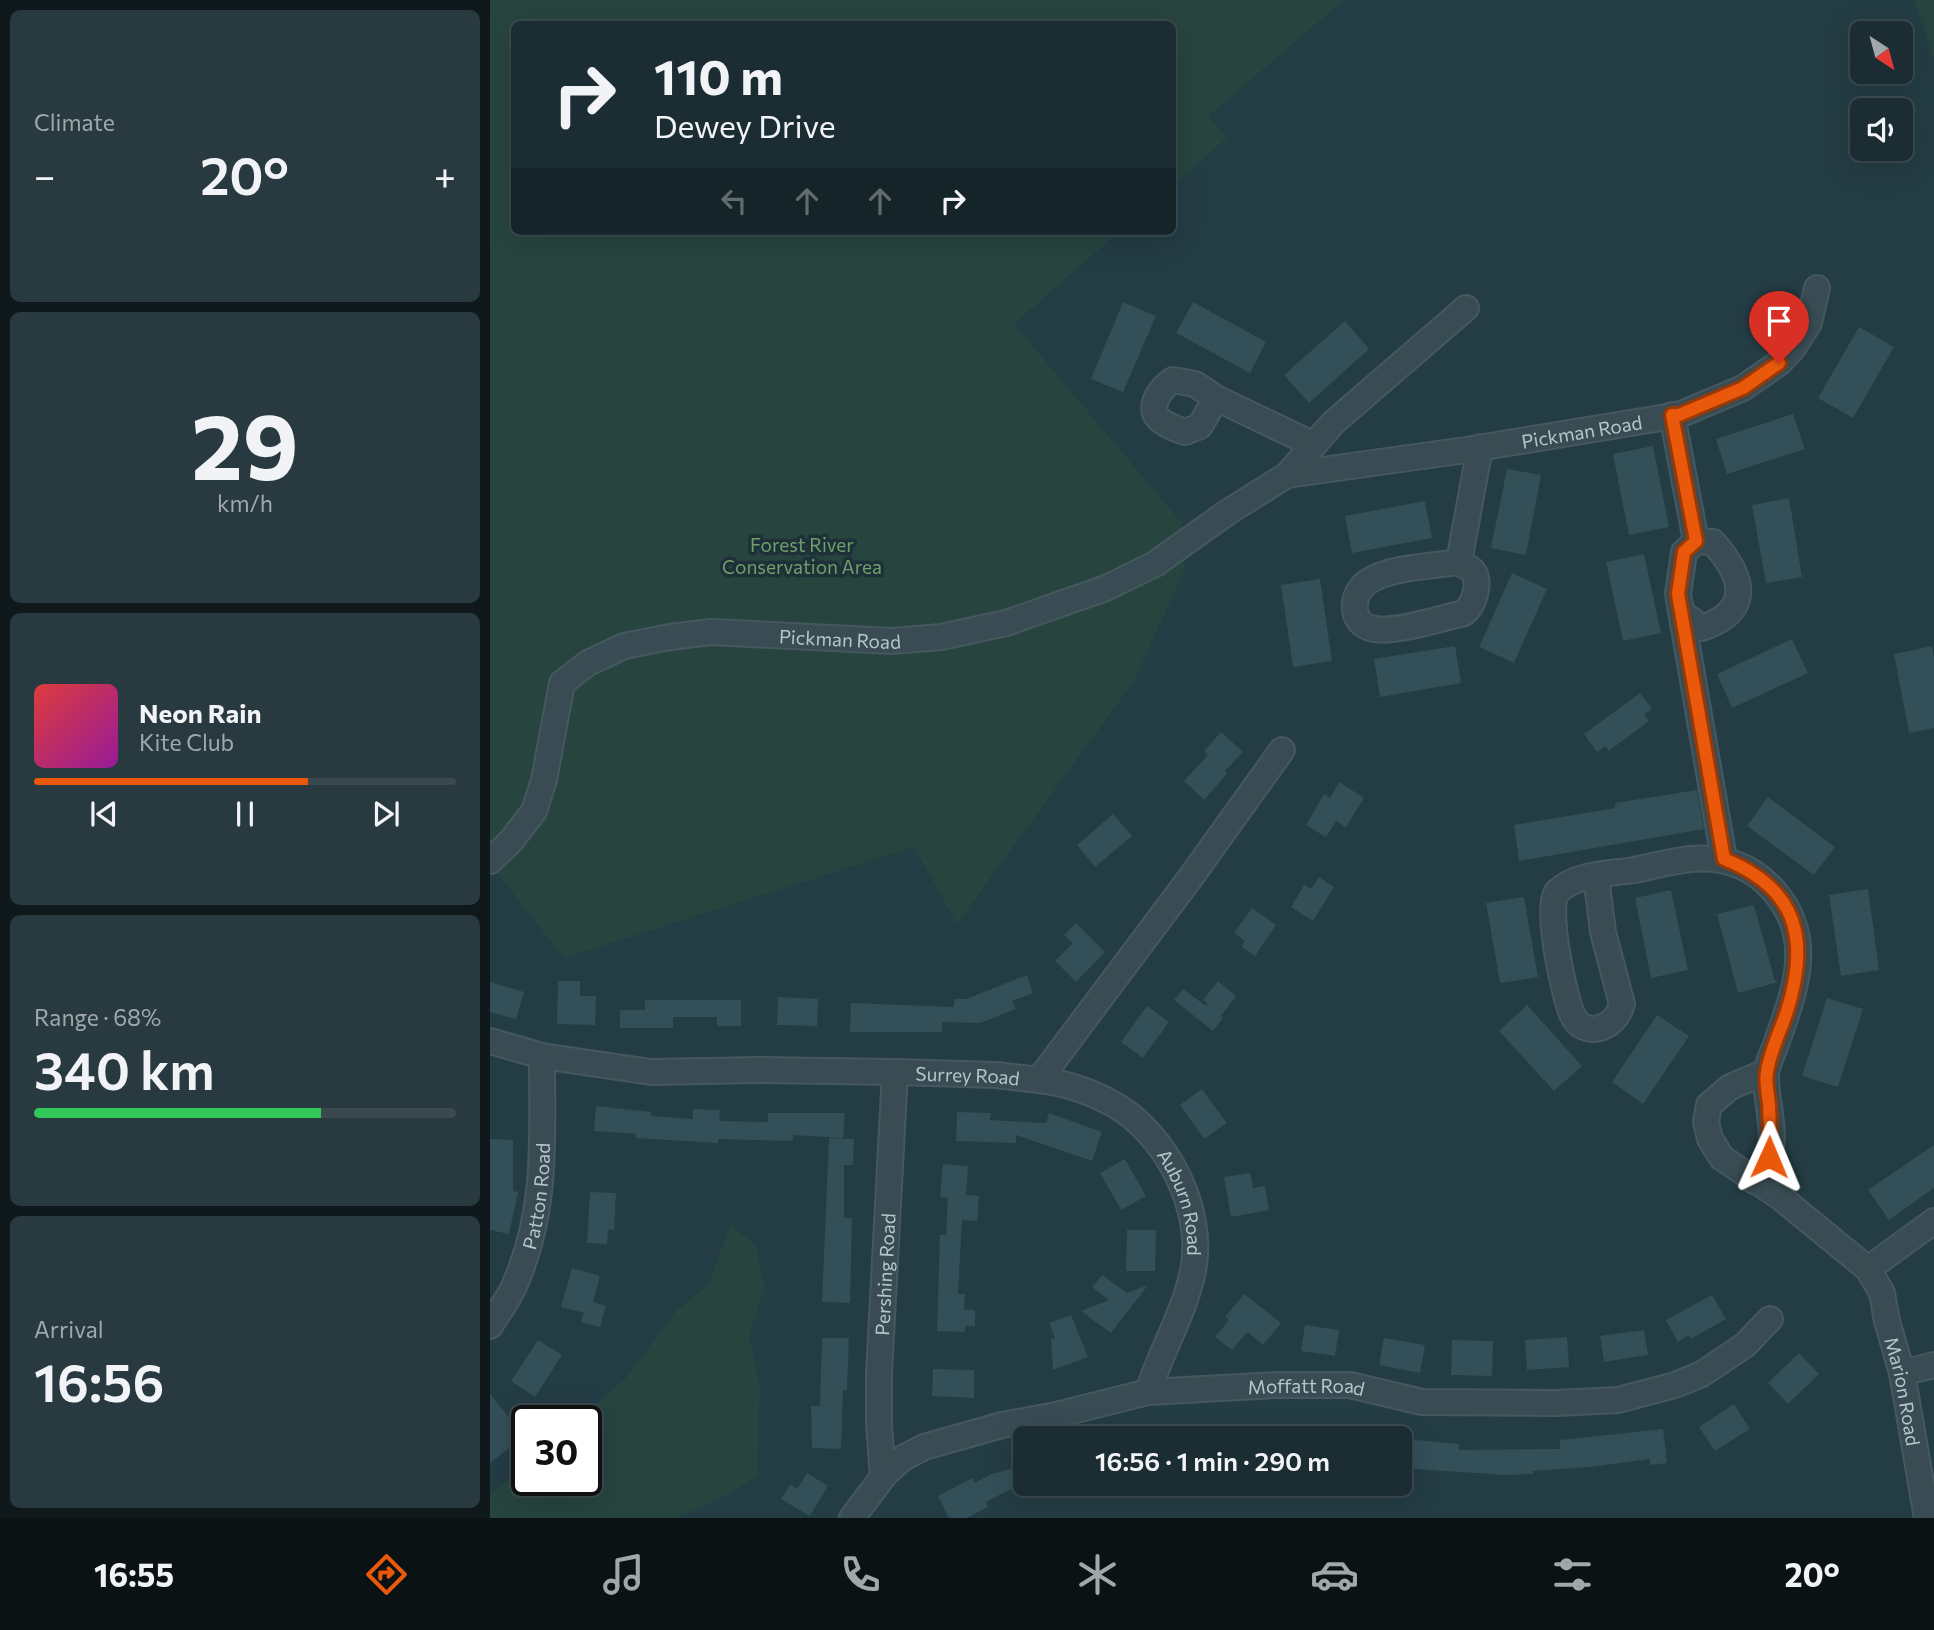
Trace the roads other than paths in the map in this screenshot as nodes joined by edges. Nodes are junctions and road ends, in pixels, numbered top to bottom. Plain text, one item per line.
1 (1816, 288) dead end
2 (1466, 307) dead end
3 (1216, 398) dead end
4 (1672, 415) junction
5 (1314, 445) junction
6 (1480, 447) junction
7 (1287, 475) junction
8 (1696, 541) junction
9 (1459, 562) junction
10 (1682, 613) junction
11 (1282, 750) dead end
12 (1724, 859) junction
13 (490, 861) edge
14 (1597, 876) junction
15 (490, 1041) edge
16 (542, 1056) junction
17 (895, 1072) junction
18 (1766, 1072) junction
19 (1039, 1080) junction
20 (1754, 1181) junction
21 (1934, 1221) edge
22 (1868, 1269) junction
23 (1770, 1319) dead end
24 (490, 1326) edge
25 (1934, 1365) edge
26 (1902, 1373) junction
27 (1148, 1392) junction
28 (883, 1477) junction
29 (852, 1518) edge
30 (1927, 1518) edge

1 - 4 street, Pickman Road
2 - 5 street, Pickman Road
3 - 5 street
4 - 6 street, Pickman Road
4 - 8 street
5 - 7 street, Pickman Road
6 - 7 street, Pickman Road
6 - 9 street
7 - 13 street, Pickman Road
8 - 10 street
8 - 10 street
9 - 9 street
10 - 12 street
11 - 19 street, Surrey Road
12 - 14 street
12 - 18 street
14 - 14 street
15 - 16 street, Surrey Road
16 - 17 street, Surrey Road
16 - 24 street, Patton Road
17 - 19 street, Surrey Road
17 - 28 street, Pershing Road
18 - 20 street
18 - 20 street
19 - 27 street, Auburn Road
20 - 22 street
21 - 22 street
22 - 26 street, Marion Road
23 - 27 street, Moffatt Road
25 - 26 street
26 - 30 street, Marion Road
27 - 28 street, Moffatt Road
28 - 29 street, Moffatt Road

